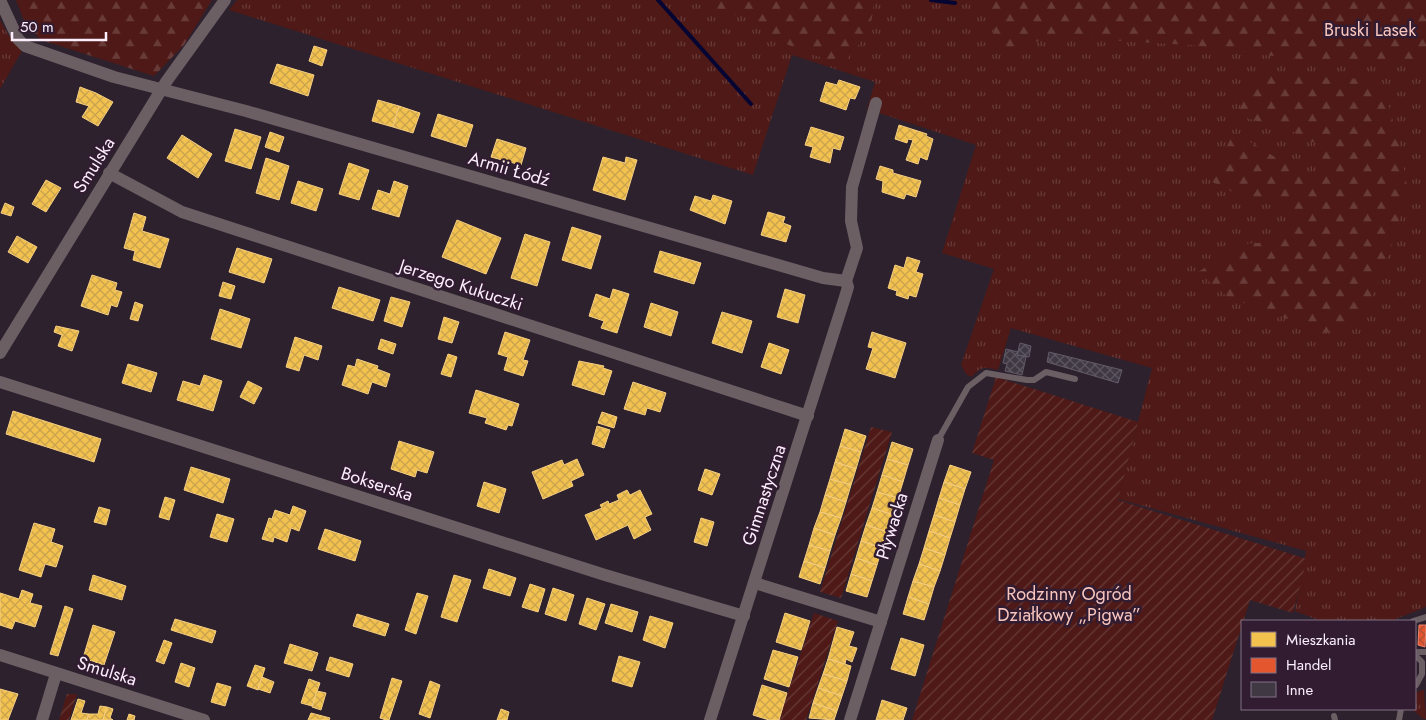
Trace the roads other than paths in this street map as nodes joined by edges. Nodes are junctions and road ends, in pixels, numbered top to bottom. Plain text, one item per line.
1 (0, 0) edge
2 (225, 0) edge
3 (163, 90) junction
4 (876, 103) dead end
5 (109, 173) junction
6 (846, 281) junction
7 (0, 353) edge
8 (1075, 379) dead end
9 (0, 382) edge
10 (808, 416) junction
11 (938, 440) joint
12 (755, 583) junction
13 (744, 616) junction
14 (881, 622) junction
15 (0, 655) edge
16 (1416, 655) edge
17 (56, 674) junction
18 (1416, 683) edge
19 (42, 720) edge
20 (203, 720) edge
21 (710, 720) edge
22 (850, 720) edge

1 - 3 street, Armii Łódź
2 - 3 street, Smulska
3 - 5 street, Smulska
3 - 6 street, Armii Łódź
4 - 6 street, Gimnastyczna
5 - 7 street, Smulska
5 - 10 street, Jerzego Kukuczki
6 - 10 street, Gimnastyczna
8 - 11 lane
9 - 13 street, Bokserska
10 - 12 street, Gimnastyczna
11 - 14 street, Pływacka
12 - 13 street, Gimnastyczna
12 - 14 street
13 - 21 street, Gimnastyczna
14 - 22 street, Pływacka
15 - 17 street, Smulska
16 - 18 lane
17 - 19 street
17 - 20 street, Smulska

